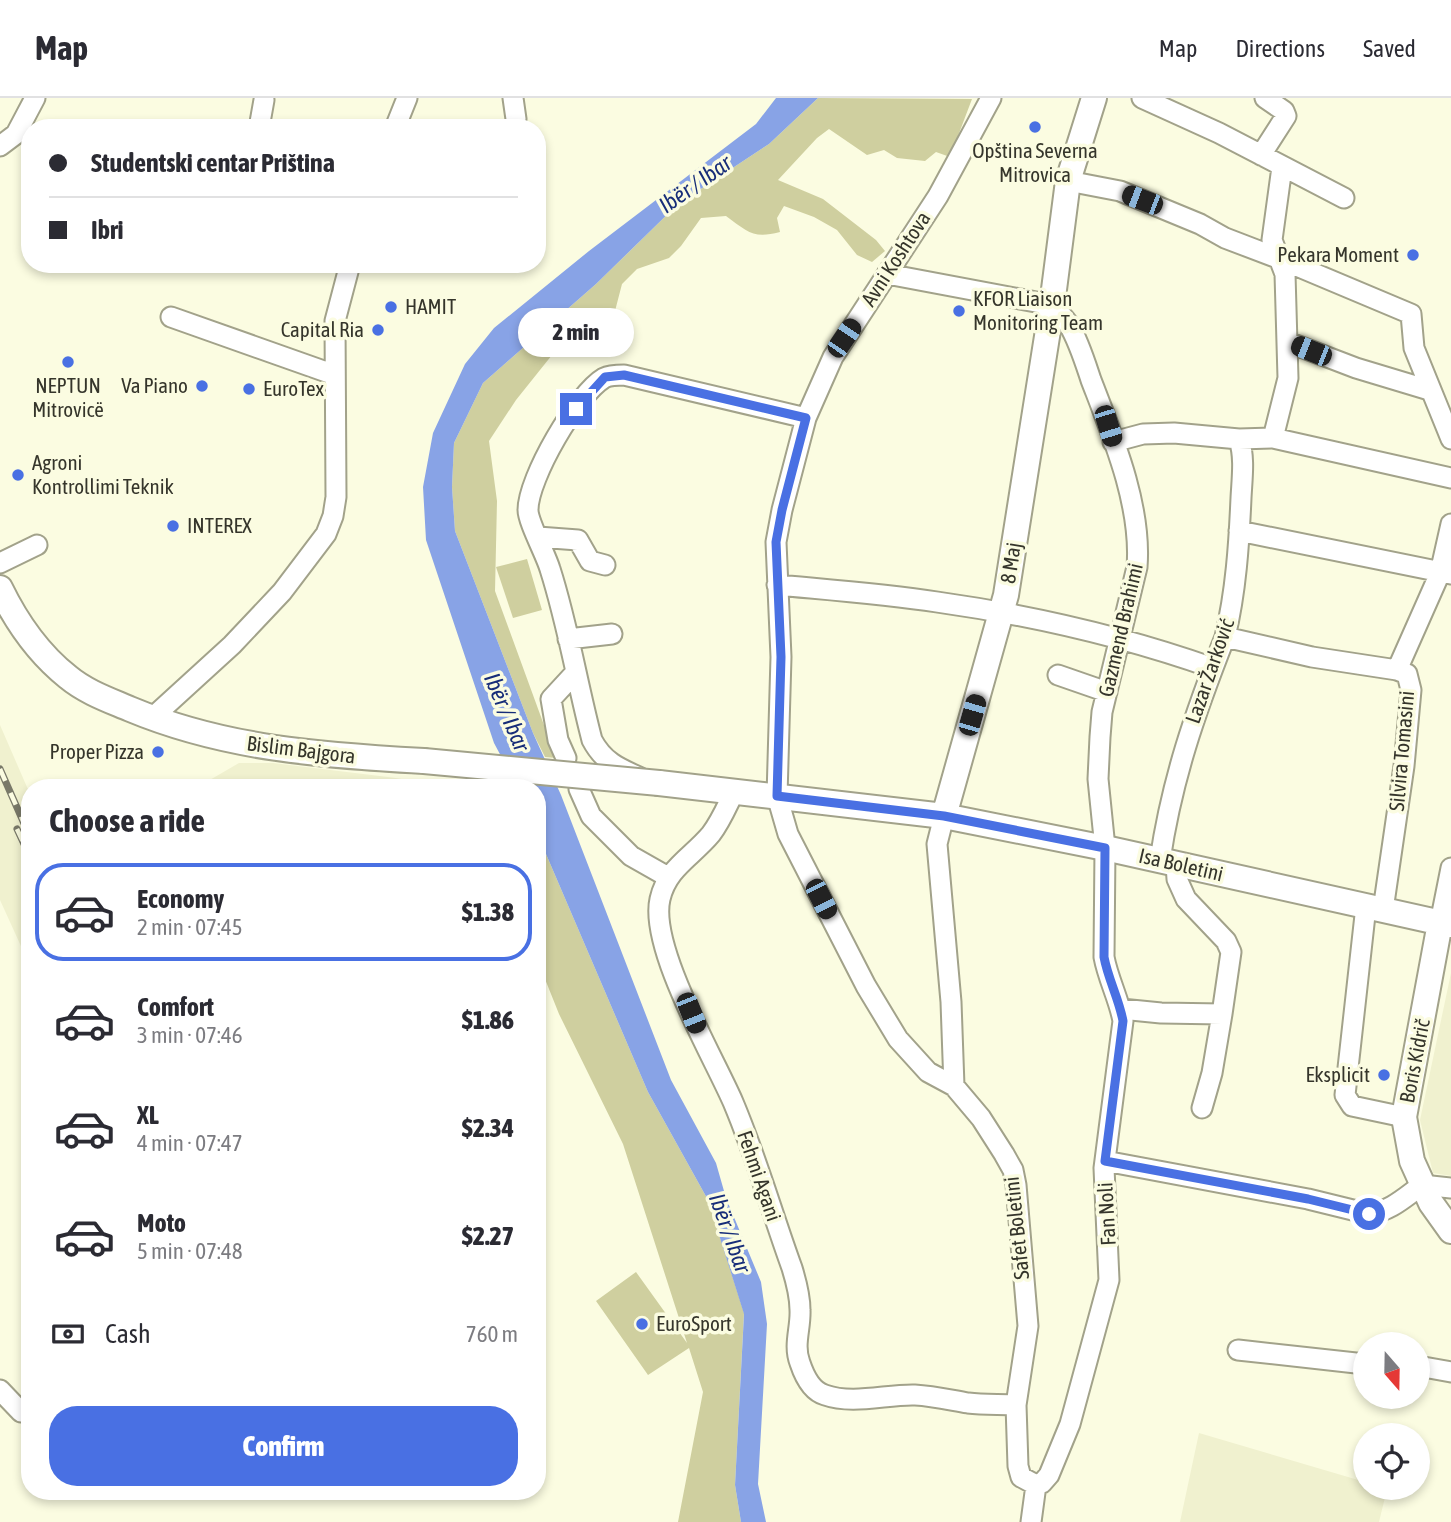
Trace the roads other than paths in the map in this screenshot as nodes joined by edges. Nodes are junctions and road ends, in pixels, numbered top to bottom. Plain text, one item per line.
1 (34, 98) edge
2 (407, 98) edge
3 (513, 98) edge
4 (991, 98) edge
5 (1094, 98) edge
6 (1142, 98) edge
7 (1265, 98) edge
8 (264, 100) dead end
9 (24, 119) edge
10 (261, 119) edge
11 (399, 119) edge
12 (516, 119) dead end
13 (21, 124) edge
14 (0, 146) edge
15 (1261, 155) junction
16 (1282, 167) junction
17 (1068, 181) junction
18 (1344, 198) dead end
19 (1280, 259) junction
20 (348, 273) edge
21 (887, 274) junction
22 (1052, 305) junction
23 (171, 317) dead end
24 (1288, 342) junction
25 (335, 375) junction
26 (1429, 390) junction
27 (806, 418) junction
28 (1273, 438) junction
29 (1239, 439) junction
30 (1451, 439) edge
31 (1113, 442) junction
32 (1451, 478) edge
33 (1451, 524) edge
34 (1239, 531) junction
35 (538, 537) junction
36 (37, 545) dead end
37 (0, 563) edge
38 (605, 565) dead end
39 (1446, 574) edge
40 (777, 584) junction
41 (0, 588) edge
42 (1000, 613) junction
43 (612, 634) dead end
44 (1225, 637) junction
45 (568, 639) junction
46 (1120, 639) junction
47 (1213, 668) junction
48 (1397, 670) junction
49 (575, 673) junction
50 (1058, 676) dead end
51 (1107, 692) junction
52 (152, 718) junction
53 (566, 758) dead end
54 (659, 783) junction
55 (579, 789) dead end
56 (734, 792) junction
57 (777, 796) junction
58 (944, 816) junction
59 (1105, 848) junction
60 (1168, 862) junction
61 (1451, 868) edge
62 (668, 877) junction
63 (1375, 908) junction
64 (1445, 924) edge
65 (1121, 1009) junction
66 (1222, 1014) junction
67 (954, 1086) junction
68 (1202, 1108) dead end
69 (1404, 1117) junction
70 (1105, 1161) junction
71 (1422, 1185) junction
72 (1451, 1188) edge
73 (1451, 1231) edge
74 (1238, 1350) dead end
75 (1353, 1363) edge
76 (1430, 1368) edge
77 (1451, 1372) edge
78 (0, 1390) edge
79 (1016, 1405) junction
80 (21, 1412) dead end
81 (1036, 1485) junction
82 (1031, 1522) edge

1 - 9 street
2 - 11 street
3 - 12 street
4 - 21 street, Avni Koshtova
5 - 17 main road, 8 Maj
6 - 15 street
7 - 15 street
8 - 10 street
13 - 14 street
15 - 16 street
16 - 18 street
16 - 19 street
17 - 19 street
17 - 22 main road, 8 Maj
19 - 24 street
19 - 26 street
20 - 25 street
21 - 22 street
21 - 27 street, Avni Koshtova
22 - 31 street, Gazmend Brahimi
22 - 42 main road, 8 Maj
23 - 25 street
24 - 26 street
24 - 28 street
25 - 52 street
26 - 30 street
27 - 35 street
27 - 40 street, Avni Koshtova
28 - 29 street
28 - 32 street
29 - 31 street
29 - 34 street, Lazar Žarković
31 - 46 street, Gazmend Brahimi
33 - 39 street, Silvira Tomasini
34 - 39 street
34 - 44 street, Lazar Žarković
35 - 38 street
35 - 45 street
36 - 37 street
39 - 48 street, Silvira Tomasini
40 - 42 street
40 - 57 street, Avni Koshtova
41 - 52 main road, Bislim Bajgora
42 - 46 street
42 - 58 main road, 8 Maj
43 - 45 street
44 - 47 street, Lazar Žarković
44 - 48 street
45 - 49 street
46 - 47 street
46 - 51 street, Gazmend Brahimi
47 - 60 street, Lazar Žarković
48 - 63 street, Silvira Tomasini
49 - 53 street
49 - 54 street
50 - 51 street
51 - 59 street, Gazmend Brahimi
52 - 54 main road, Bislim Bajgora, bridge
54 - 56 main road, Isa Boletini
55 - 62 street
56 - 57 main road, Isa Boletini
56 - 62 street, Fehmi Agani
57 - 58 main road, Isa Boletini
57 - 67 street, Safet Boletini
58 - 59 main road, Isa Boletini
58 - 67 street
59 - 60 main road, Isa Boletini
59 - 65 street, Fan Noli
60 - 63 main road, Isa Boletini
60 - 66 street
61 - 64 street
62 - 79 street, Fehmi Agani
63 - 64 main road, Isa Boletini
63 - 69 street
64 - 69 main road, Boris Kidrič
65 - 66 street
65 - 70 street, Fan Noli
66 - 68 street
67 - 79 street, Safet Boletini
69 - 71 main road, Boris Kidrič
70 - 71 street
70 - 81 street, Fan Noli
71 - 72 street
71 - 73 main road, Boris Kidrič
74 - 75 street
76 - 77 street
78 - 80 street
79 - 81 street, Safet Boletini
81 - 82 street

